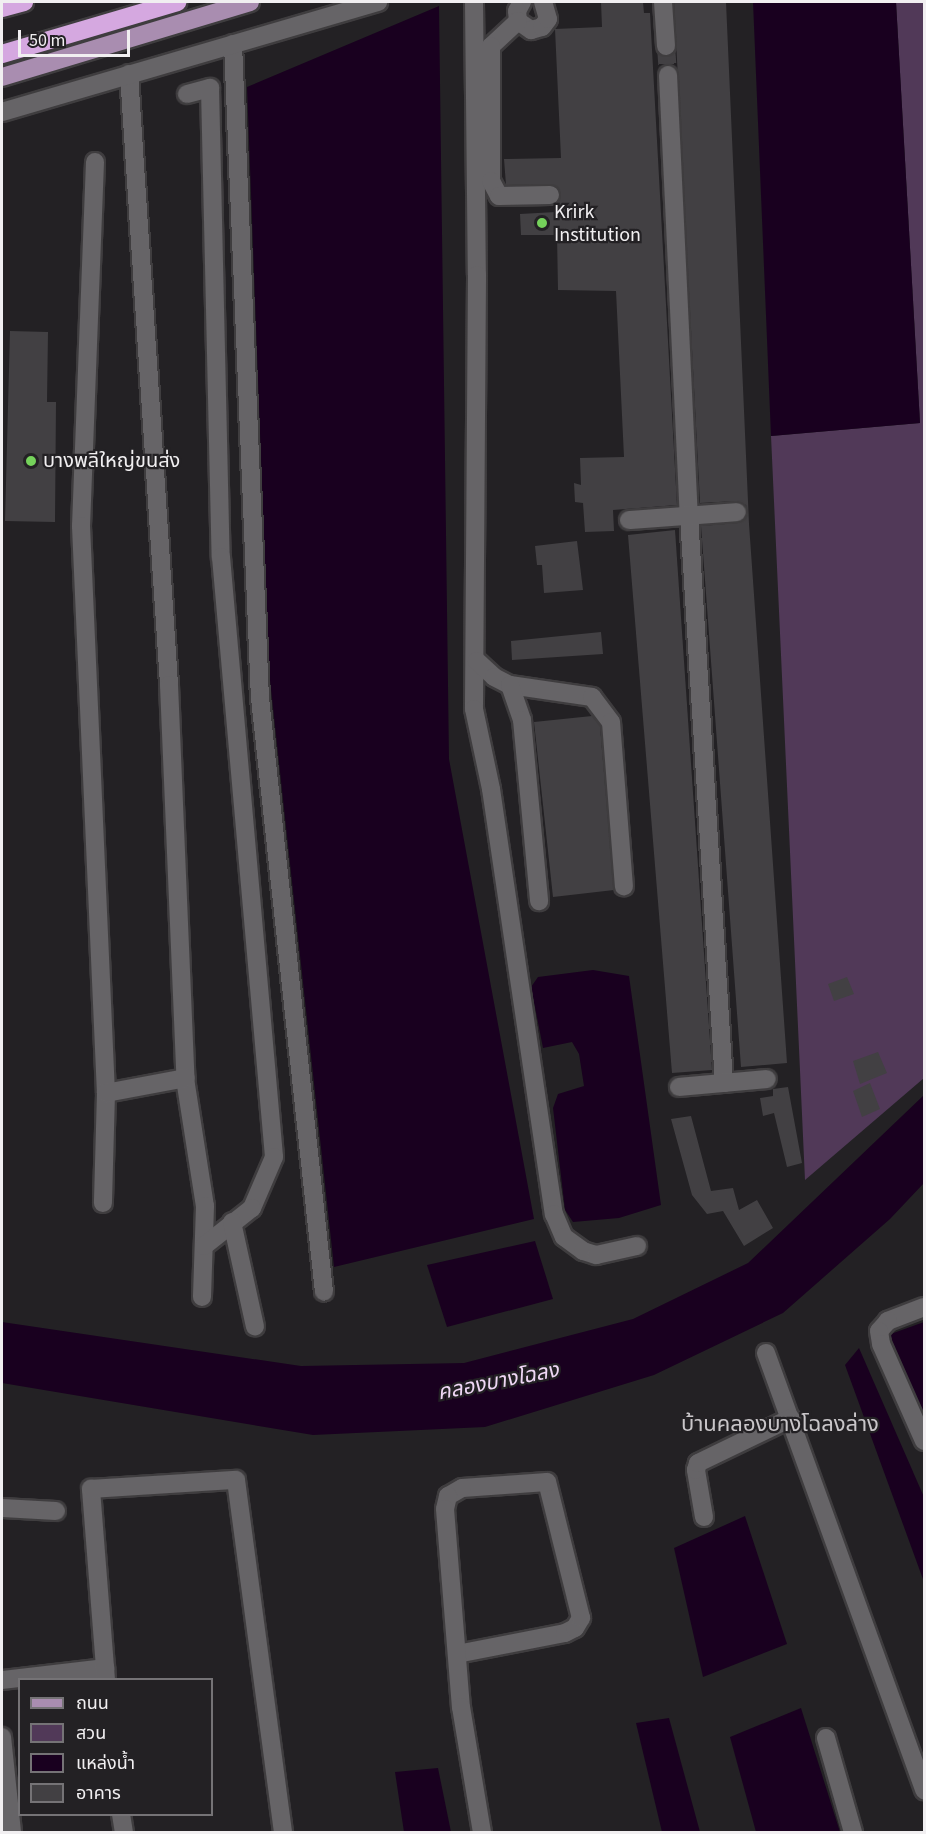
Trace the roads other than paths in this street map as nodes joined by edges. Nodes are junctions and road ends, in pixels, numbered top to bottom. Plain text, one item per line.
1 (24, 2) edge
2 (177, 2) edge
3 (250, 2) edge
4 (378, 2) edge
5 (474, 2) edge
6 (522, 2) edge
7 (543, 2) edge
8 (663, 2) edge
9 (2, 8) edge
10 (518, 21) junction
11 (233, 44) junction
12 (666, 46) tunnel mouth
13 (2, 54) edge
14 (129, 74) junction
15 (5, 75) edge
16 (668, 75) tunnel mouth
17 (187, 94) dead end
18 (2, 112) edge
19 (95, 162) dead end
20 (550, 195) dead end
21 (737, 512) dead end
22 (689, 516) junction
23 (629, 520) dead end
24 (477, 661) junction
25 (510, 685) junction
26 (624, 886) dead end
27 (538, 901) dead end
28 (186, 1078) junction
29 (766, 1079) dead end
30 (724, 1083) junction
31 (679, 1087) dead end
32 (106, 1093) junction
33 (103, 1203) dead end
34 (232, 1221) junction
35 (204, 1246) junction
36 (637, 1246) dead end
37 (324, 1292) dead end
38 (202, 1297) dead end
39 (924, 1307) edge
40 (255, 1327) dead end
41 (766, 1353) dead end
42 (791, 1418) junction
43 (924, 1441) edge
44 (2, 1508) edge
45 (56, 1511) dead end
46 (704, 1517) dead end
47 (457, 1654) junction
48 (106, 1674) edge
49 (37, 1678) edge
50 (18, 1679) edge
51 (2, 1680) edge
52 (2, 1737) edge
53 (826, 1738) dead end
54 (924, 1790) edge
55 (122, 1816) edge
56 (12, 1833) edge
57 (123, 1833) edge
58 (283, 1833) edge
59 (482, 1833) edge
60 (853, 1833) edge

1 - 9 highway
2 - 13 highway
3 - 15 main road
4 - 11 street
5 - 24 street
6 - 10 street
7 - 10 street
8 - 12 street
10 - 20 street
11 - 14 street
11 - 37 street
14 - 18 street
14 - 28 street
16 - 22 street
17 - 34 street
19 - 32 street
21 - 22 street
22 - 23 street
22 - 30 street
24 - 25 street
24 - 36 street
25 - 26 street
25 - 27 street
28 - 32 street
28 - 35 street
29 - 30 street
30 - 31 street
32 - 33 street
34 - 35 street
34 - 40 street
35 - 38 street
39 - 43 street
41 - 42 street
42 - 46 street
42 - 54 street
44 - 45 street
47 - 47 street
47 - 59 street
48 - 49 street
48 - 58 street
50 - 51 street
52 - 56 street
53 - 60 street
55 - 57 street

